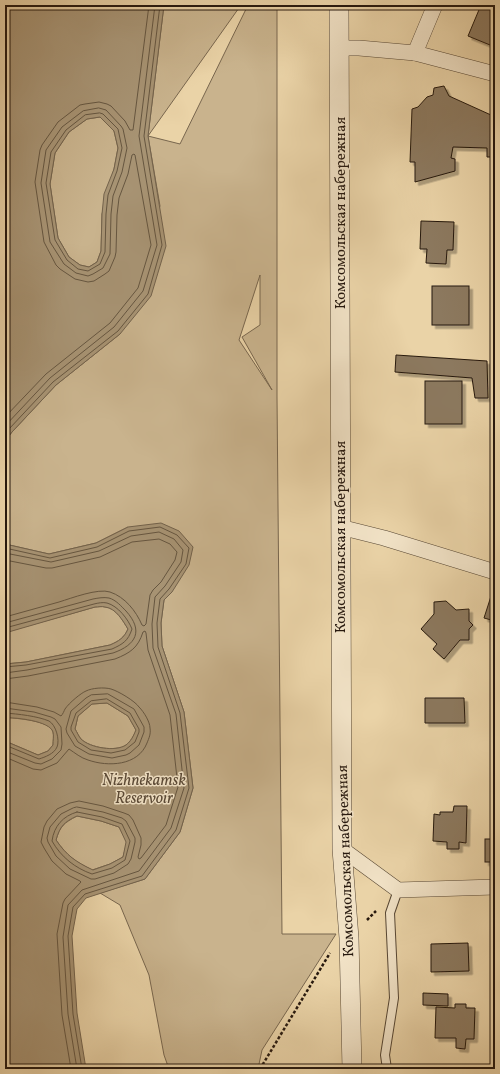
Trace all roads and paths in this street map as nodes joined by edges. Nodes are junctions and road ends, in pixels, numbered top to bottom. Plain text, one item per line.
1 (339, 5) edge
2 (435, 5) edge
3 (339, 48) junction
4 (415, 53) junction
5 (495, 74) edge
6 (340, 527) junction
7 (495, 572) edge
8 (342, 849) junction
9 (495, 887) edge
10 (398, 890) junction
11 (376, 911) dead end
12 (349, 938) junction
13 (330, 954) dead end
14 (260, 1069) edge
15 (352, 1069) edge
16 (387, 1069) edge

1 - 3 street, Комсомольская набережная
2 - 4 street
3 - 4 street
3 - 6 street, Комсомольская набережная
4 - 5 street
6 - 7 street
6 - 8 street, Комсомольская набережная
8 - 10 street
8 - 12 street, Комсомольская набережная
9 - 10 street
10 - 16 lane
11 - 12 path
12 - 15 street, Комсомольская набережная
13 - 14 path

